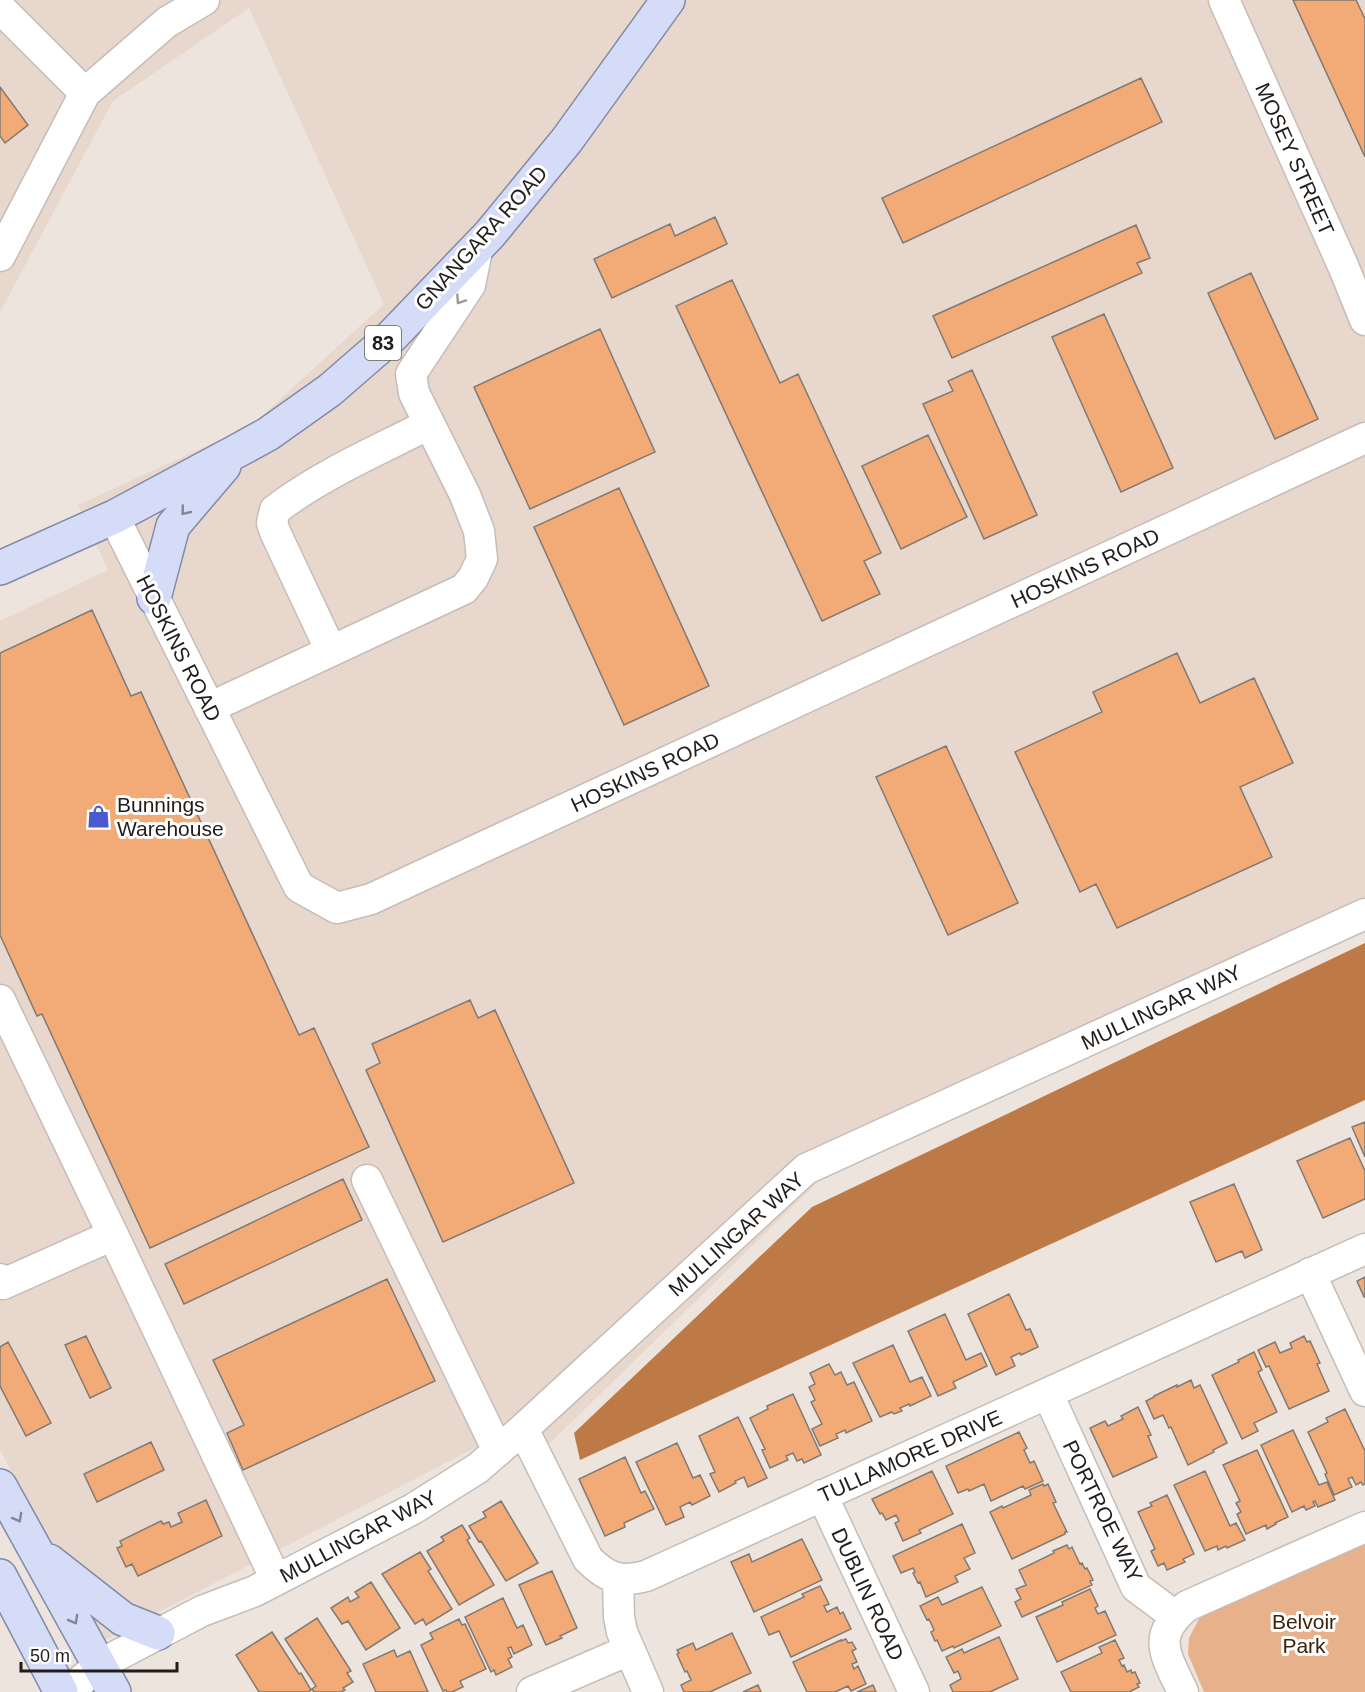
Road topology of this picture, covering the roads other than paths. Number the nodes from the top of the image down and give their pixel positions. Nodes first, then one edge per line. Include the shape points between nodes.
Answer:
1 (204, 0) edge
2 (668, 0) edge
3 (1224, 0) edge
4 (0, 8) edge
5 (85, 93) junction
6 (478, 246) junction
7 (0, 256) edge
8 (1354, 263) edge
9 (1365, 320) edge
10 (429, 424) junction
11 (1365, 438) edge
12 (237, 451) junction
13 (114, 517) junction
14 (0, 568) edge
15 (154, 598) junction
16 (331, 651) junction
17 (209, 708) junction
18 (1365, 914) edge
19 (0, 999) edge
20 (367, 1180) dead end
21 (113, 1235) junction
22 (1365, 1249) edge
23 (1310, 1273) junction
24 (0, 1279) edge
25 (1365, 1391) edge
26 (1048, 1394) junction
27 (523, 1429) junction
28 (498, 1451) junction
29 (0, 1486) edge
30 (822, 1495) junction
31 (1365, 1527) edge
32 (36, 1551) junction
33 (0, 1575) edge
34 (618, 1578) junction
35 (266, 1586) junction
36 (1175, 1616) junction
37 (158, 1634) junction
38 (628, 1650) junction
39 (107, 1679) edge
40 (62, 1692) edge
41 (68, 1692) edge
42 (76, 1692) edge
43 (532, 1692) edge
44 (648, 1692) edge
45 (914, 1692) edge
46 (1184, 1692) edge

1 - 5 street via 167,22
2 - 6 main road, GNANGARA ROAD / 83 via 567,140
3 - 8 street, MOSEY STREET
4 - 5 street
5 - 7 street
6 -> 10 street via 470,285 411,374 414,393
6 - 12 main road, GNANGARA ROAD / 83 via 391,336 330,390
8 - 9 street, MOSEY STREET
10 - 16 street via 465,495 478,531 482,559 464,589
10 - 16 street via 319,480 274,510 275,532
11 - 17 street, HOSKINS ROAD via 370,899 337,908 299,887
12 - 13 main road, GNANGARA ROAD / 83
12 -> 15 main road via 173,526
13 - 14 main road, GNANGARA ROAD / 83
13 - 15 street, HOSKINS ROAD
15 - 17 street, HOSKINS ROAD
16 - 17 street
18 - 27 street, MULLINGAR WAY via 807,1169
19 - 21 street
20 - 28 street
21 - 24 street via 3,1284
21 - 35 street
22 - 23 street, TULLAMORE DRIVE
23 - 25 street
23 - 26 street, TULLAMORE DRIVE
26 - 30 street, TULLAMORE DRIVE
26 - 36 street, PORTROE WAY via 1136,1587
27 - 28 street, MULLINGAR WAY
27 - 34 street via 588,1559 602,1573
28 - 35 street, MULLINGAR WAY via 413,1509
29 -> 32 main road
30 - 34 street, TULLAMORE DRIVE via 646,1576 633,1580
30 - 45 street, DUBLIN ROAD
31 - 36 street via 1187,1606
32 - 37 main road via 123,1619
32 -> 39 main road
33 - 40 main road
34 - 38 street via 620,1624
35 - 37 street, MULLINGAR WAY via 202,1611
35 - 39 street, MULLINGAR WAY via 211,1628
36 - 46 street via 1163,1644
37 - 39 street, MULLINGAR WAY
38 - 43 street
38 - 44 street
39 - 41 street, MULLINGAR WAY
39 - 42 street, MULLINGAR WAY

